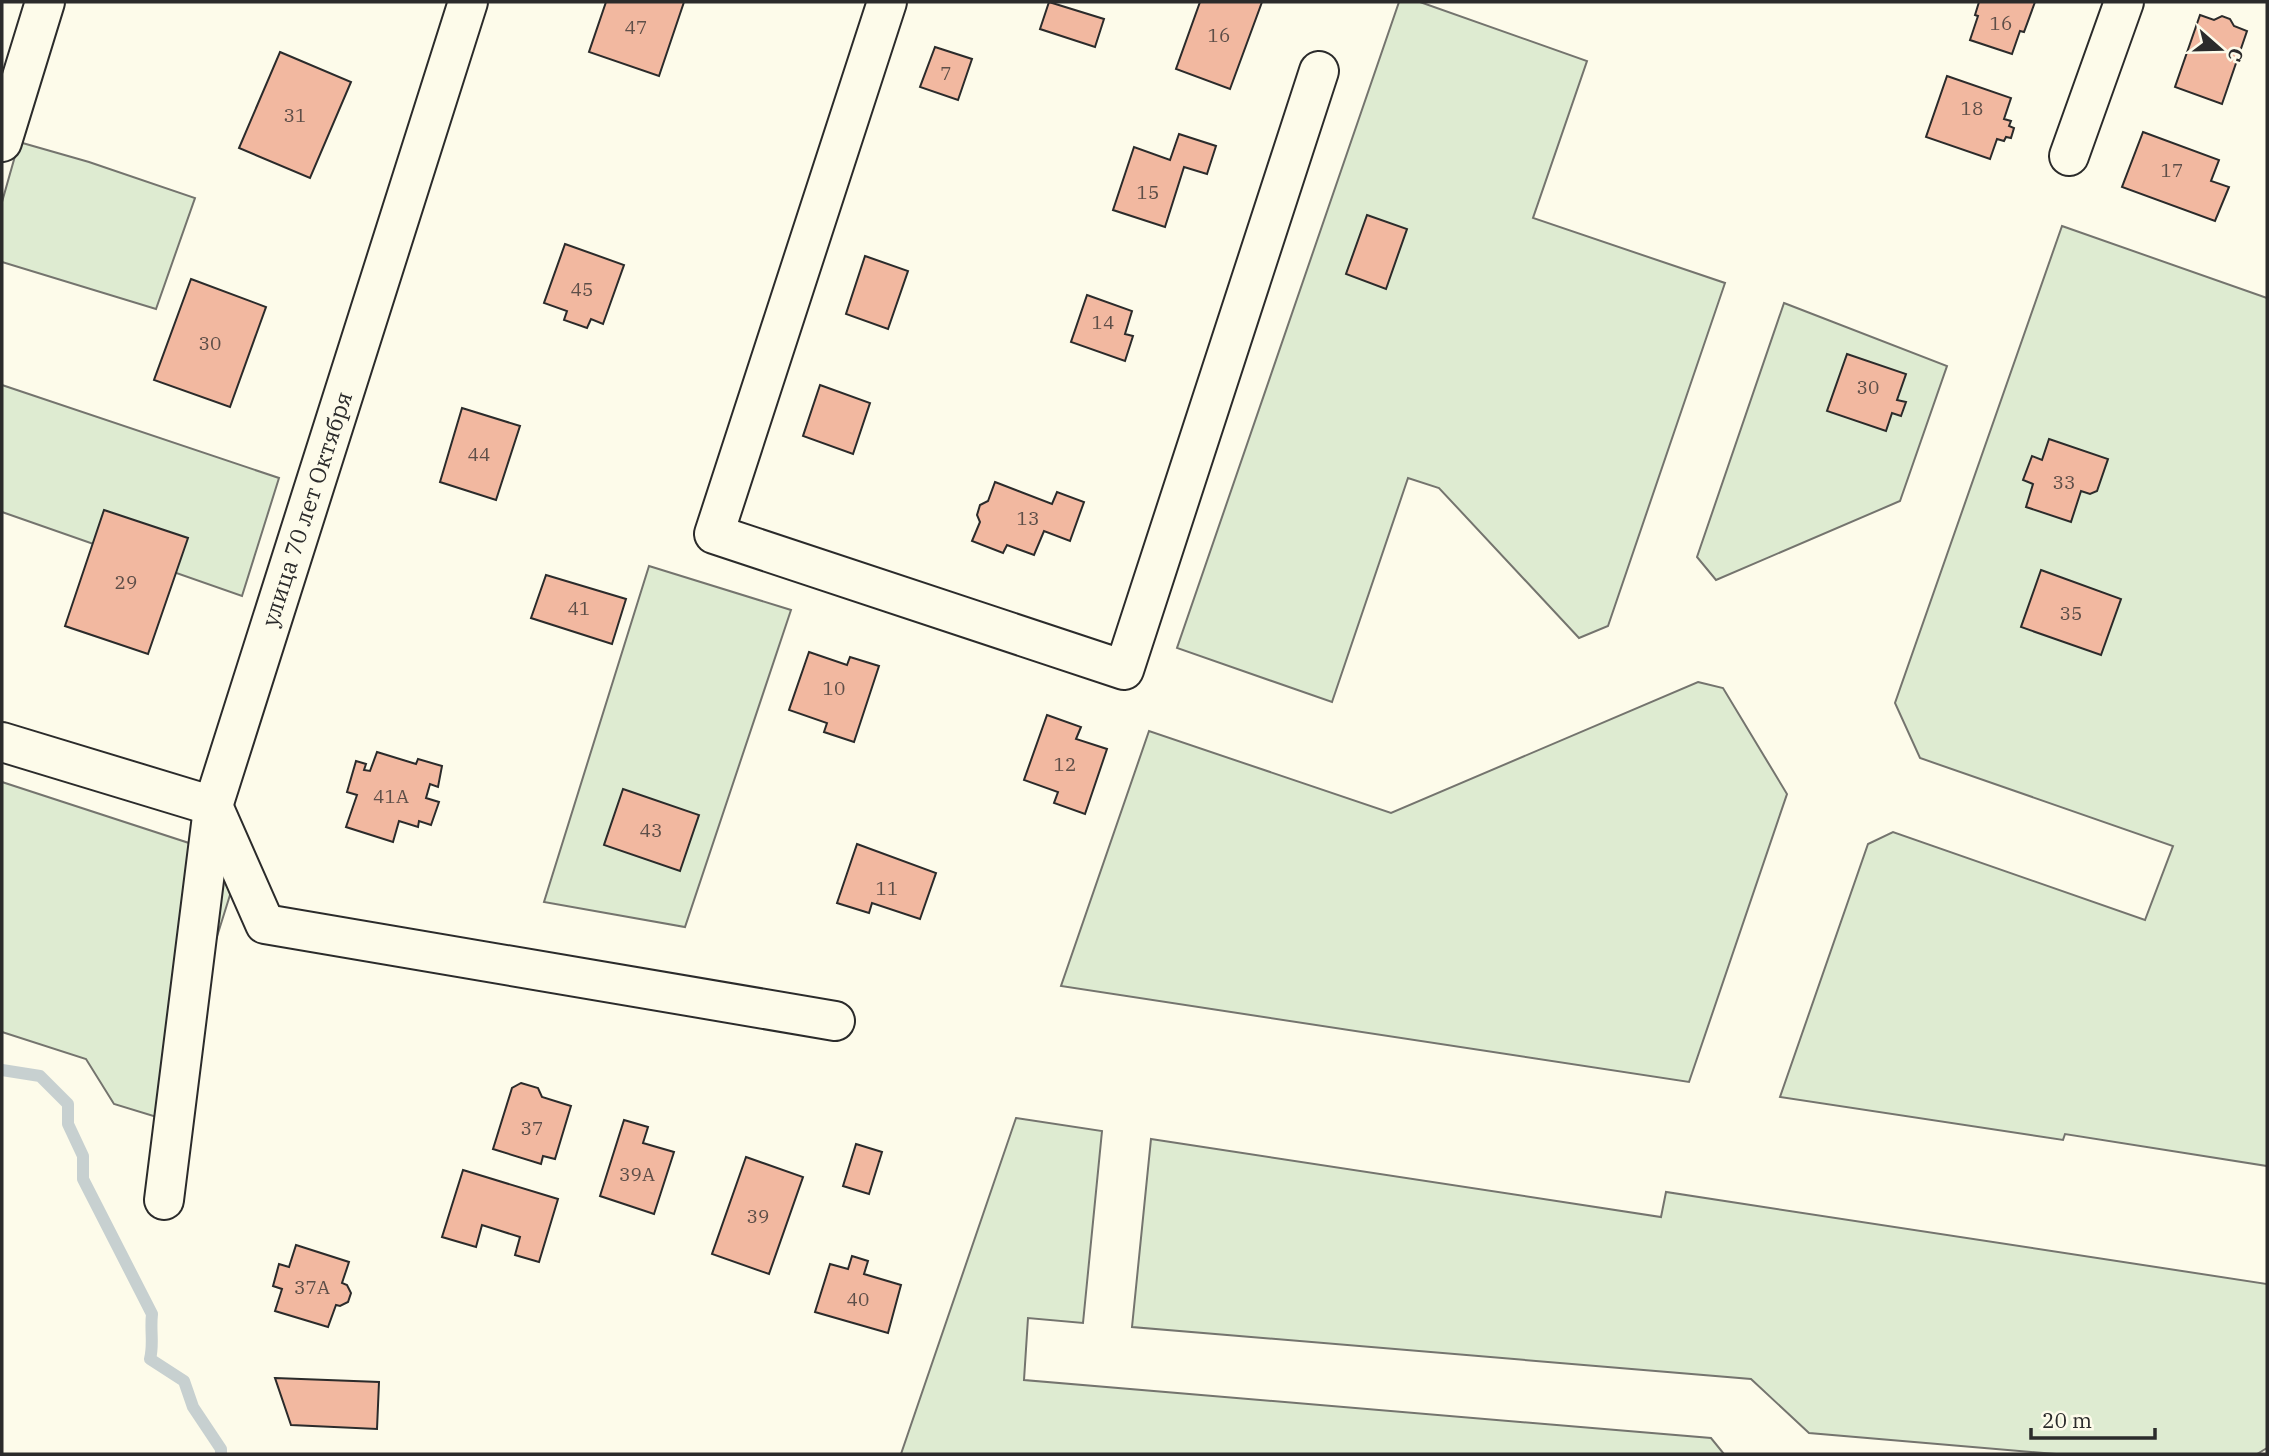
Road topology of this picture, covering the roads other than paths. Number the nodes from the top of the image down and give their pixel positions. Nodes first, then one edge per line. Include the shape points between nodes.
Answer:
1 (45, 2) edge
2 (468, 2) edge
3 (887, 2) edge
4 (2124, 2) edge
5 (1319, 71) dead end
6 (2, 142) edge
7 (2069, 156) dead end
8 (2, 742) edge
9 (213, 806) junction
10 (835, 1021) dead end
11 (164, 1200) dead end

1 - 6 street
2 - 9 street, улица 70 лет Октября
3 - 5 street via 714,534 1124,670
4 - 7 street
8 - 9 street
9 - 10 street via 265,923
9 - 11 street, улица 70 лет Октября

